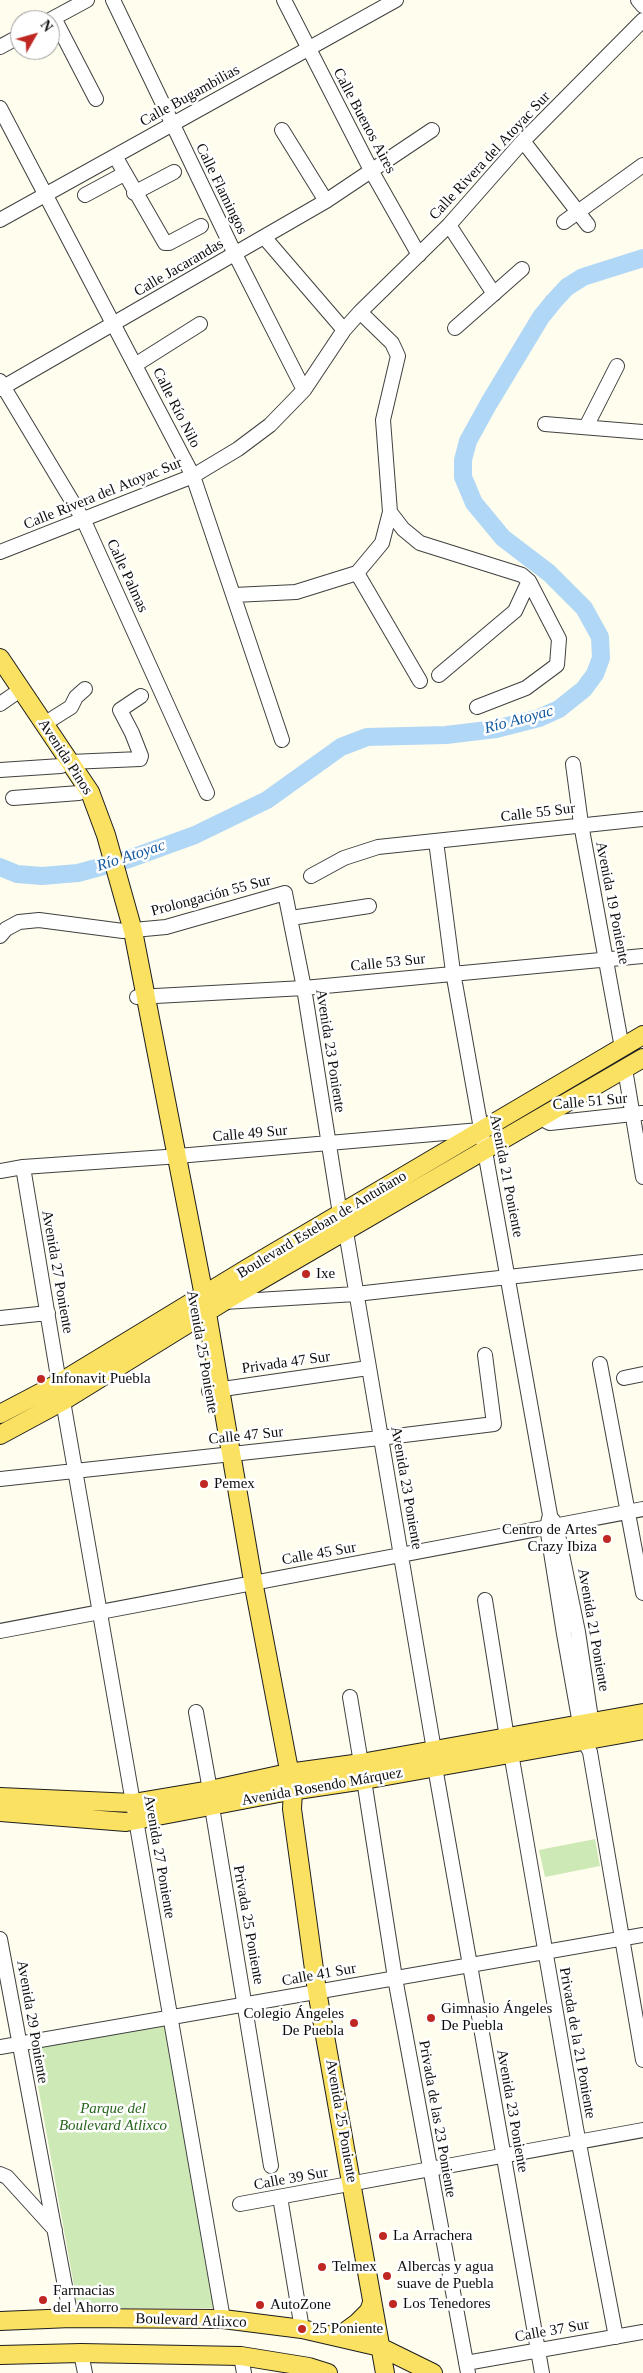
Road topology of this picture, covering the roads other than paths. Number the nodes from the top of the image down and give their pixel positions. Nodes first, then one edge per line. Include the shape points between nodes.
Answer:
1 (87, 0) edge
2 (113, 0) edge
3 (284, 0) edge
4 (396, 0) edge
5 (638, 0) edge
6 (643, 6) edge
7 (60, 15) edge
8 (643, 20) edge
9 (60, 34) edge
10 (309, 50) junction
11 (96, 99) dead end
12 (0, 108) edge
13 (172, 124) junction
14 (282, 130) dead end
15 (432, 130) dead end
16 (523, 141) junction
17 (115, 156) junction
18 (643, 165) edge
19 (174, 172) dead end
20 (372, 172) junction
21 (124, 174) junction
22 (134, 193) junction
23 (45, 195) junction
24 (84, 195) dead end
25 (326, 201) junction
26 (577, 212) junction
27 (0, 220) edge
28 (564, 222) dead end
29 (588, 225) dead end
30 (202, 226) dead end
31 (449, 226) junction
32 (264, 237) junction
33 (235, 254) junction
34 (419, 255) junction
35 (522, 269) dead end
36 (494, 294) junction
37 (360, 312) junction
38 (200, 324) dead end
39 (113, 325) junction
40 (455, 328) dead end
41 (344, 330) junction
42 (135, 365) junction
43 (617, 366) dead end
44 (1, 386) edge
45 (304, 390) junction
46 (545, 424) dead end
47 (586, 426) junction
48 (643, 432) edge
49 (193, 476) junction
50 (390, 512) junction
51 (84, 521) junction
52 (0, 552) edge
53 (357, 573) junction
54 (529, 581) junction
55 (234, 595) junction
56 (0, 658) edge
57 (439, 675) dead end
58 (0, 676) edge
59 (420, 681) dead end
60 (85, 689) dead end
61 (141, 696) dead end
62 (6, 700) edge
63 (477, 707) dead end
64 (44, 724) junction
65 (282, 740) dead end
66 (65, 764) junction
67 (573, 764) dead end
68 (0, 770) edge
69 (79, 793) junction
70 (207, 794) dead end
71 (13, 798) dead end
72 (643, 819) edge
73 (581, 824) junction
74 (102, 837) junction
75 (436, 842) junction
76 (311, 876) dead end
77 (285, 893) joint
78 (118, 895) joint
79 (369, 906) dead end
80 (291, 918) junction
81 (128, 931) junction
82 (0, 936) edge
83 (643, 956) edge
84 (606, 959) junction
85 (454, 972) junction
86 (304, 988) junction
87 (142, 998) junction
88 (643, 1035) edge
89 (622, 1048) junction
90 (643, 1058) edge
91 (625, 1069) junction
92 (638, 1114) edge
93 (540, 1118) junction
94 (480, 1130) junction
95 (328, 1144) junction
96 (484, 1151) junction
97 (172, 1157) junction
98 (23, 1167) junction
99 (0, 1171) edge
100 (643, 1177) edge
101 (340, 1214) junction
102 (346, 1232) junction
103 (643, 1262) edge
104 (509, 1279) junction
105 (356, 1294) junction
106 (223, 1302) junction
107 (200, 1307) junction
108 (48, 1313) junction
109 (0, 1318) edge
110 (485, 1355) dead end
111 (600, 1364) dead end
112 (368, 1368) junction
113 (643, 1374) edge
114 (624, 1378) dead end
115 (60, 1383) junction
116 (214, 1390) junction
117 (63, 1401) junction
118 (0, 1414) edge
119 (0, 1435) edge
120 (380, 1438) junction
121 (225, 1455) junction
122 (77, 1470) junction
123 (0, 1479) edge
124 (643, 1509) edge
125 (628, 1511) junction
126 (551, 1523) junction
127 (402, 1556) junction
128 (247, 1583) junction
129 (643, 1592) edge
130 (485, 1600) dead end
131 (100, 1611) junction
132 (0, 1631) edge
133 (350, 1696) dead end
134 (196, 1712) dead end
135 (643, 1713) edge
136 (643, 1730) edge
137 (588, 1736) junction
138 (509, 1745) junction
139 (434, 1758) junction
140 (362, 1772) junction
141 (284, 1774) junction
142 (210, 1790) junction
143 (288, 1791) junction
144 (0, 1797) edge
145 (133, 1803) junction
146 (212, 1807) junction
147 (0, 1812) edge
148 (136, 1821) junction
149 (643, 1935) edge
150 (0, 1939) edge
151 (622, 1939) junction
152 (545, 1951) junction
153 (470, 1965) junction
154 (395, 1978) junction
155 (317, 1991) junction
156 (245, 2004) junction
157 (170, 2017) junction
158 (18, 2043) junction
159 (0, 2047) edge
160 (643, 2060) edge
161 (643, 2130) edge
162 (578, 2142) junction
163 (504, 2155) junction
164 (271, 2166) dead end
165 (429, 2170) junction
166 (0, 2174) edge
167 (353, 2184) junction
168 (280, 2197) junction
169 (240, 2204) dead end
170 (56, 2231) junction
171 (372, 2303) junction
172 (71, 2318) junction
173 (223, 2319) junction
174 (0, 2321) edge
175 (302, 2329) junction
176 (643, 2332) edge
177 (338, 2337) junction
178 (616, 2337) junction
179 (380, 2347) junction
180 (538, 2350) junction
181 (81, 2353) junction
182 (0, 2356) edge
183 (242, 2364) edge
184 (466, 2368) edge
185 (85, 2373) edge
186 (328, 2373) edge
187 (385, 2373) edge
188 (433, 2373) edge
189 (542, 2373) edge

1 - 7 street
2 - 13 street, Calle Flamingos
3 - 10 street, Calle Buenos Aires
4 - 10 street, Calle Bugambilias
5 - 6 street
8 - 16 street, Calle Rivera del Atoyac Sur
9 - 11 street
10 - 13 street, Calle Bugambilias
10 - 20 street, Calle Buenos Aires
12 - 23 street, Calle Río Nilo
13 - 17 street, Calle Bugambilias
13 - 33 street, Calle Flamingos
14 - 25 street
15 - 20 street, Calle Jacarandas
16 - 26 street
16 - 31 street, Calle Rivera del Atoyac Sur
17 - 21 street
17 - 23 street, Calle Bugambilias
18 - 26 street
19 - 22 street
20 - 25 street, Calle Jacarandas
20 - 34 street, Calle Buenos Aires
21 - 22 street
21 - 24 street
22 - 30 street via 165,243 169,244
23 - 27 street, Calle Bugambilias
23 - 39 street, Calle Río Nilo
25 - 32 street, Calle Jacarandas
26 - 28 street
26 - 29 street
31 - 34 street, Calle Rivera del Atoyac Sur
31 - 36 street
32 - 33 street, Calle Jacarandas
32 - 41 street
33 - 39 street, Calle Jacarandas
33 - 45 street, Calle Flamingos
34 - 37 street, Calle Rivera del Atoyac Sur
35 - 36 street
36 - 40 street
37 - 41 street, Calle Rivera del Atoyac Sur
37 - 50 street via 392,343 398,356 383,420
38 - 42 street
39 - 42 street, Calle Río Nilo
39 - 44 street, Calle Jacarandas
41 - 45 street, Calle Rivera del Atoyac Sur
42 - 49 street, Calle Río Nilo
43 - 47 street
44 - 51 street, Calle Palmas
45 - 49 street, Calle Rivera del Atoyac Sur via 270,425 238,450
46 - 47 street
47 - 48 street
49 - 51 street, Calle Rivera del Atoyac Sur
49 - 55 street, Calle Río Nilo
50 - 53 street via 382,543
50 - 54 street via 420,543 522,575
51 - 52 street, Calle Rivera del Atoyac Sur
51 - 70 street, Calle Palmas
53 - 55 street via 296,592
53 - 59 street
54 - 57 street via 514,612
54 - 63 street via 559,639 557,665 526,688
55 - 65 street, Calle Río Nilo
56 - 64 main road, Avenida Pinos
58 - 62 main road, Avenida Pinos
60 - 64 street via 71,707
61 - 66 street via 120,710 142,756 140,759
62 - 66 main road, Avenida Pinos
64 - 66 main road, Avenida Pinos
66 - 68 street
66 - 69 main road, Avenida Pinos
66 - 74 main road, Avenida Pinos via 90,792
67 - 73 street, Avenida 19 Poniente
69 - 71 street
69 - 74 main road, Avenida Pinos
72 - 73 street, Calle 55 Sur
73 - 75 street, Calle 55 Sur
73 - 84 street, Avenida 19 Poniente
74 - 78 main road, Avenida Pinos
75 - 76 street via 378,847 344,858
75 - 85 street, Avenida 21 Poniente
77 - 80 street, Avenida 23 Poniente
77 - 81 street, Prolongación 55 Sur via 166,927
78 - 81 main road, Avenida 25 Poniente
79 - 80 street
80 - 86 street, Avenida 23 Poniente
81 - 82 street, Prolongación 55 Sur via 38,920 19,922
81 - 87 main road, Avenida 25 Poniente
83 - 84 street, Calle 53 Sur
84 - 85 street, Calle 53 Sur
84 - 89 street, Avenida 19 Poniente
85 - 86 street, Calle 53 Sur
85 - 94 street, Avenida 21 Poniente
86 - 87 street, Calle 53 Sur
86 - 95 street, Avenida 23 Poniente
87 - 97 main road, Avenida 25 Poniente
88 - 89 main road, Boulevard Esteban de Antuñano
89 - 94 main road, Boulevard Esteban de Antuñano
90 - 91 main road, Boulevard Esteban de Antuñano
91 - 92 street
91 - 93 main road, Boulevard Esteban de Antuñano
92 - 93 street, Calle 51 Sur via 550,1123
92 - 100 street
93 - 96 main road, Boulevard Esteban de Antuñano
94 - 95 street, Calle 49 Sur
94 - 96 street, Avenida 21 Poniente
94 - 101 main road, Boulevard Esteban de Antuñano
95 - 97 street, Calle 49 Sur
95 - 101 street, Avenida 23 Poniente
96 - 102 main road, Boulevard Esteban de Antuñano
96 - 104 street, Avenida 21 Poniente
97 - 98 street, Calle 49 Sur
97 - 107 main road, Avenida 25 Poniente
98 - 99 street
98 - 108 street, Avenida 27 Poniente
101 - 107 main road, Boulevard Esteban de Antuñano
102 - 105 street, Avenida 23 Poniente
102 - 106 main road, Boulevard Esteban de Antuñano
103 - 104 street
104 - 105 street
104 - 126 street, Avenida 21 Poniente
105 - 106 street
105 - 112 street, Avenida 23 Poniente
106 - 107 main road, Boulevard Esteban de Antuñano
107 - 115 main road, Boulevard Esteban de Antuñano
107 - 116 main road, Avenida 25 Poniente
107 - 117 main road, Boulevard Esteban de Antuñano
108 - 109 street
108 - 115 street, Avenida 27 Poniente
110 - 120 street, Calle 47 Sur via 494,1424
111 - 125 street
112 - 116 street, Privada 47 Sur
112 - 120 street, Avenida 23 Poniente
113 - 114 street
115 - 118 main road, Boulevard Esteban de Antuñano
116 - 121 main road, Avenida 25 Poniente
117 - 119 main road, Boulevard Esteban de Antuñano
117 - 122 street, Avenida 27 Poniente
120 - 121 street, Calle 47 Sur
120 - 127 street, Avenida 23 Poniente
121 - 122 street, Calle 47 Sur
121 - 128 main road, Avenida 25 Poniente
122 - 123 street, Calle 47 Sur
122 - 131 street, Avenida 27 Poniente
124 - 125 street, Calle 45 Sur
125 - 126 street, Calle 45 Sur
125 - 129 street
126 - 127 street, Calle 45 Sur
126 - 137 street, Avenida 21 Poniente via 578,1632
127 - 128 street, Calle 45 Sur
127 - 139 street, Avenida 23 Poniente
128 - 131 street, Calle 45 Sur
128 - 141 main road, Avenida 25 Poniente
130 - 138 street, Privada de la 21 Poniente
131 - 132 street, Calle 45 Sur
131 - 145 street, Avenida 27 Poniente
133 - 140 street, Privada de las 23 Poniente
134 - 142 street
135 - 137 main road, Avenida Rosendo Márquez
136 - 137 main road, Avenida Rosendo Márquez
137 - 138 main road, Avenida Rosendo Márquez
137 - 151 street, Avenida 21 Poniente
138 - 139 main road, Avenida Rosendo Márquez
138 - 152 street, Privada de la 21 Poniente
139 - 140 main road, Avenida Rosendo Márquez
139 - 153 street, Avenida 23 Poniente
140 - 141 main road, Avenida Rosendo Márquez
140 - 143 main road, Avenida Rosendo Márquez
140 - 154 street, Privada de las 23 Poniente
141 - 142 main road, Avenida Rosendo Márquez
141 - 143 main road, Avenida 25 Poniente
142 - 145 main road, Avenida Rosendo Márquez
143 - 146 main road, Avenida Rosendo Márquez
143 - 155 main road, Avenida 25 Poniente
144 - 145 main road, Avenida Rosendo Márquez
145 - 148 street, Avenida 27 Poniente
146 - 148 main road, Avenida Rosendo Márquez
146 - 156 street, Privada 25 Poniente
147 - 148 main road, Avenida Rosendo Márquez
148 - 157 street, Avenida 27 Poniente
149 - 151 street, Calle 41 Sur
150 - 158 street, Avenida 29 Poniente
151 - 152 street, Calle 41 Sur
151 - 160 street, Avenida 21 Poniente
152 - 153 street, Calle 41 Sur
152 - 162 street, Privada de la 21 Poniente
153 - 154 street, Calle 41 Sur
153 - 163 street, Avenida 23 Poniente
154 - 155 street, Calle 41 Sur
154 - 165 street, Privada de las 23 Poniente
155 - 156 street, Calle 41 Sur
155 - 167 main road, Avenida 25 Poniente
156 - 157 street, Calle 41 Sur
156 - 164 street, Privada 25 Poniente
157 - 158 street, Calle 41 Sur
157 - 173 street, Avenida 27 Poniente
158 - 159 street, Calle 41 Sur
158 - 170 street, Avenida 29 Poniente
161 - 162 street, Calle 39 Sur
162 - 163 street, Calle 39 Sur
162 - 178 street, Privada de la 21 Poniente
163 - 165 street, Calle 39 Sur
163 - 180 street, Avenida 23 Poniente
165 - 167 street, Calle 39 Sur
165 - 184 street, Privada de las 23 Poniente
166 - 170 street via 7,2177
167 - 168 street, Calle 39 Sur
167 - 171 main road, Avenida 25 Poniente
168 - 169 street, Calle 39 Sur
168 - 175 street
170 - 172 street, Avenida 29 Poniente
171 - 177 main road via 357,2323
171 - 179 main road, Avenida 25 Poniente
172 - 173 main road, Boulevard Atlixco
172 - 174 main road, Boulevard Atlixco
173 - 175 main road, Boulevard Atlixco
175 - 177 main road, Boulevard Atlixco
176 - 178 street, Calle 37 Sur
177 - 179 main road, Boulevard Atlixco
178 - 180 street, Calle 37 Sur
179 - 187 main road, Avenida 25 Poniente
179 - 188 main road, Boulevard Atlixco
180 - 184 street, Calle 37 Sur
180 - 189 street, Avenida 23 Poniente
181 - 182 main road
181 - 183 main road
181 - 185 street
183 - 186 main road via 309,2367

